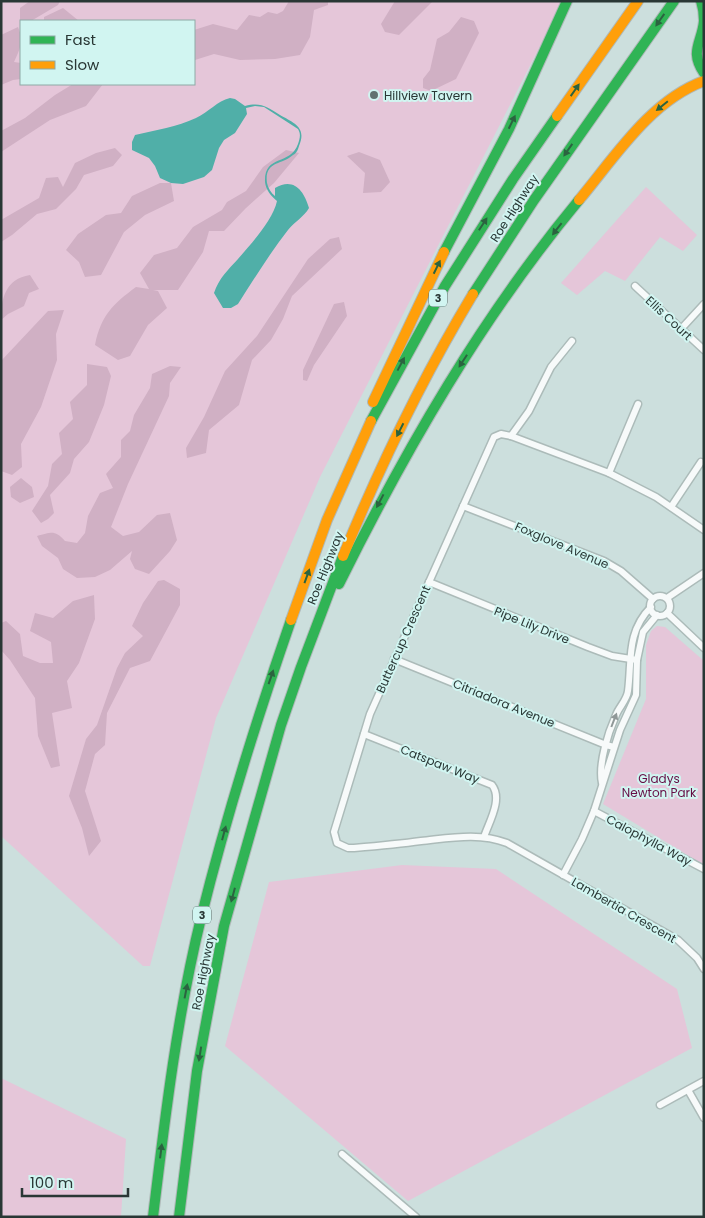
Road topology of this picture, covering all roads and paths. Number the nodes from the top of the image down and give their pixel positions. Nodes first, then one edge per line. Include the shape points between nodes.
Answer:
1 (567, 1) edge
2 (638, 1) edge
3 (674, 1) edge
4 (701, 1) edge
5 (704, 73) edge
6 (704, 81) edge
7 (635, 286) dead end
8 (704, 304) edge
9 (681, 329) junction
10 (572, 341) dead end
11 (704, 350) edge
12 (638, 404) dead end
13 (511, 436) junction
14 (701, 462) dead end
15 (609, 473) junction
16 (463, 506) junction
17 (671, 507) junction
18 (327, 520) junction
19 (704, 530) edge
20 (704, 573) edge
21 (429, 582) junction
22 (654, 598) junction
23 (667, 598) junction
24 (651, 607) junction
25 (667, 613) junction
26 (656, 614) junction
27 (704, 648) edge
28 (394, 659) junction
29 (629, 660) junction
30 (638, 660) junction
31 (364, 734) junction
32 (606, 745) junction
33 (614, 747) junction
34 (602, 785) junction
35 (594, 811) junction
36 (255, 813) junction
37 (484, 837) junction
38 (704, 869) edge
39 (563, 875) junction
40 (704, 969) edge
41 (704, 1081) edge
42 (688, 1090) junction
43 (660, 1105) dead end
44 (704, 1118) edge
45 (342, 1154) dead end
46 (153, 1217) edge
47 (180, 1217) edge
48 (416, 1217) edge

18 -> 1 main road via 369,412 413,316 509,129
18 -> 2 main road, Roe Highway / 3 via 366,431 445,286 512,178
3 -> 36 main road, Roe Highway / 3 via 543,187 477,289 400,430 357,522 307,648
4 - 5 main road via 704,24 695,50
6 -> 36 main road via 687,88 655,111 587,189 491,317 436,403 395,474 338,587 302,677
7 - 9 street, Ellis Court
8 - 9 street
9 - 11 street, Ellis Court
10 - 13 street via 551,367 529,412
12 - 15 street
13 - 15 street
13 - 16 street, Buttercup Crescent via 501,434 494,438
14 - 17 street
15 - 17 street
16 - 21 street, Buttercup Crescent
16 - 22 street, Foxglove Avenue via 604,561
17 - 19 street
46 -> 18 main road, Roe Highway / 3 via 180,1022 201,919 260,708
20 - 23 street
21 - 28 street, Buttercup Crescent
21 - 29 street, Pipe Lily Drive via 588,647
22 - 23 street
22 - 24 street
23 - 25 street via 670,606
24 - 26 street
24 - 29 street via 640,619
25 - 26 street
25 - 27 street
26 - 30 street via 643,632
28 - 31 street, Buttercup Crescent
28 - 32 street, Citriadora Avenue
29 - 30 street, Pipe Lily Drive
32 -> 29 street via 616,714 628,692
30 - 33 street via 636,695
31 - 37 street, Catspaw Way via 492,784 497,799
31 - 37 street, Buttercup Crescent via 334,832 337,843 354,848
32 - 33 street, Citriadora Avenue
32 - 34 street via 600,777
33 - 34 street
34 - 35 street
35 - 38 street, Calophylla Way
35 - 39 street
36 -> 47 main road, Roe Highway / 3 via 224,926 204,1032 188,1133
37 - 39 street, Buttercup Crescent via 507,843
39 - 40 street, Lambertia Crescent via 678,940
41 - 42 street
42 - 43 street
42 - 44 street
45 - 48 street

